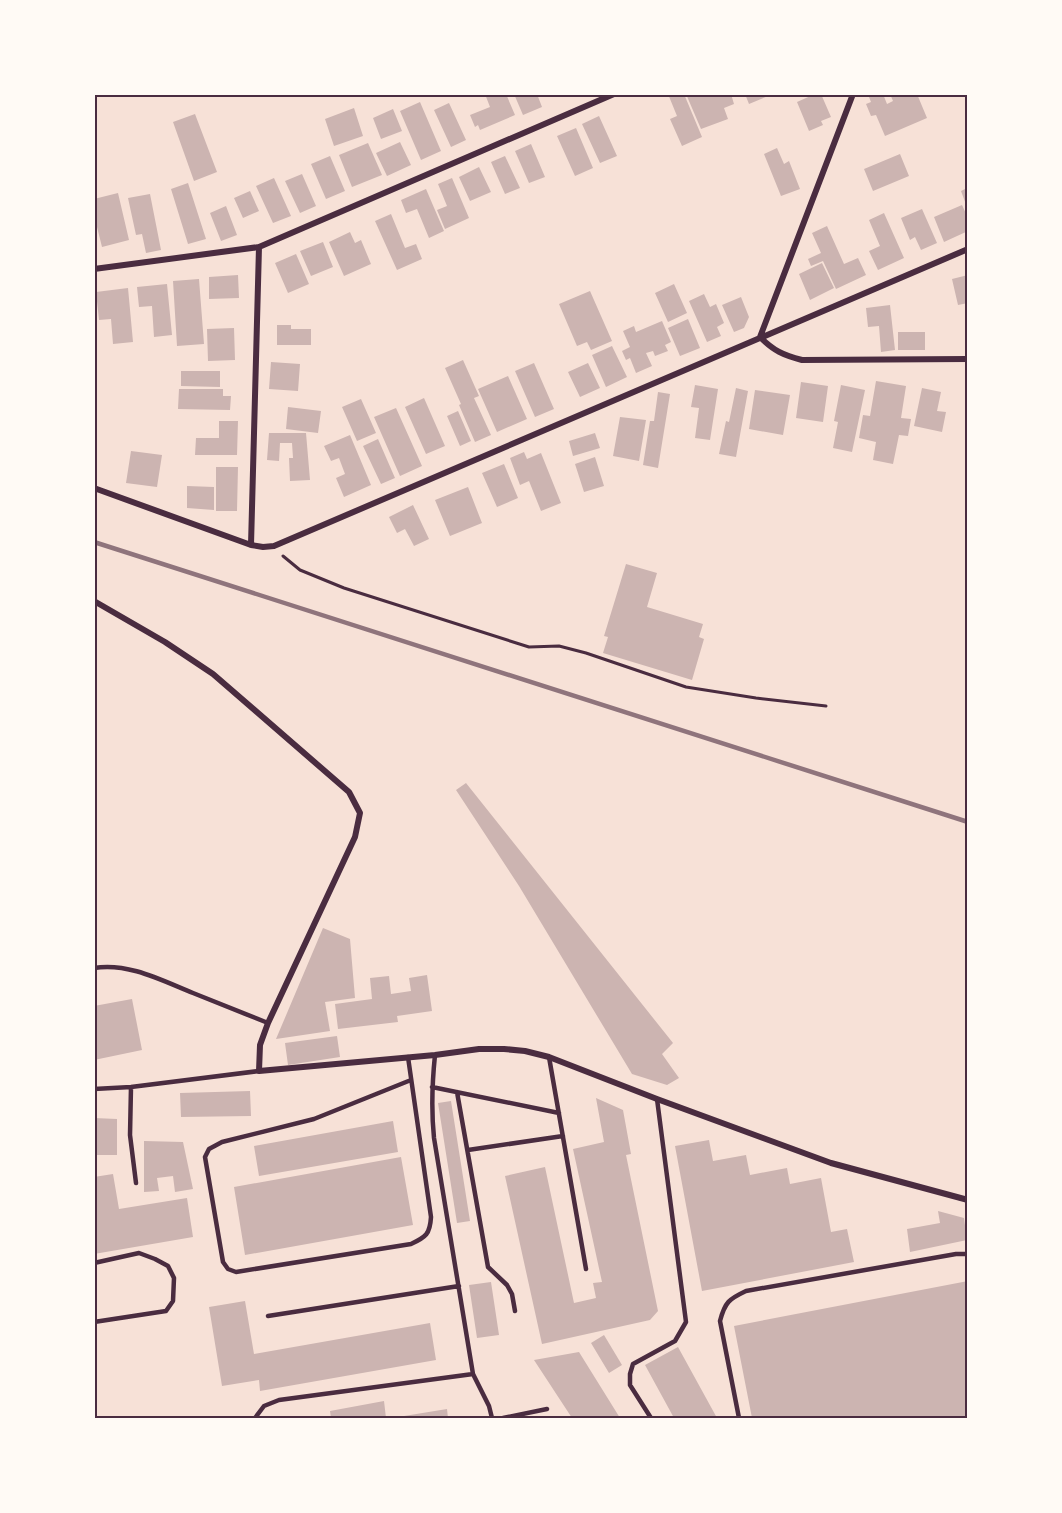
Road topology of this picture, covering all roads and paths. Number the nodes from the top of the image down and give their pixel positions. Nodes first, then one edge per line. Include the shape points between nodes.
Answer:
1 (614, 94) edge
2 (853, 94) edge
3 (259, 247) junction
4 (968, 249) edge
5 (94, 269) edge
6 (760, 338) junction
7 (968, 359) edge
8 (94, 488) edge
9 (251, 545) junction
10 (274, 546) junction
11 (94, 601) edge
12 (826, 706) dead end
13 (94, 968) edge
14 (268, 1023) junction
15 (435, 1055) junction
16 (549, 1057) junction
17 (408, 1058) junction
18 (259, 1071) junction
19 (411, 1080) junction
20 (131, 1087) junction
21 (432, 1087) junction
22 (94, 1089) edge
23 (457, 1092) junction
24 (657, 1099) junction
25 (559, 1113) junction
26 (563, 1136) junction
27 (468, 1150) junction
28 (136, 1183) dead end
29 (968, 1200) edge
30 (968, 1254) edge
31 (94, 1263) edge
32 (586, 1269) dead end
33 (459, 1286) junction
34 (515, 1311) dead end
35 (268, 1316) dead end
36 (94, 1322) edge
37 (473, 1374) junction
38 (547, 1409) dead end
39 (255, 1419) edge
40 (492, 1419) edge
41 (503, 1419) edge
42 (651, 1419) edge
43 (739, 1419) edge

1 - 3 street
2 - 6 street
3 - 5 street
3 - 9 street
4 - 6 street
6 - 7 street via 773,350 802,360
6 - 10 street
8 - 9 street
9 - 10 street
10 - 12 path via 300,570 344,588 529,647 559,646 586,652 686,687
11 - 14 street via 213,674 349,792 360,813 355,837
13 - 14 lane via 104,966 149,975
14 - 18 street via 260,1045
15 - 16 street via 504,1049
15 - 17 street
15 - 21 lane
16 - 24 street
16 - 25 lane
17 - 18 street
17 - 19 lane
18 - 20 lane
19 - 19 lane via 431,1217 427,1234 411,1244 236,1272 228,1269 223,1262 205,1157 209,1149 222,1142 314,1119
20 - 22 lane
20 - 28 lane via 130,1135
21 - 23 lane
21 - 33 lane via 434,1138
23 - 25 lane
23 - 27 lane
24 - 29 street via 831,1163
24 - 42 lane via 686,1322 675,1341 633,1364 630,1384
25 - 26 lane
26 - 27 lane
26 - 32 lane
27 - 34 lane via 488,1267 507,1285
30 - 43 lane via 746,1291 731,1298 720,1321
31 - 36 lane via 139,1253 168,1266 174,1278 173,1301 166,1311
33 - 35 lane
33 - 37 lane
37 - 39 lane via 279,1400 264,1406
37 - 40 lane
38 - 41 lane

